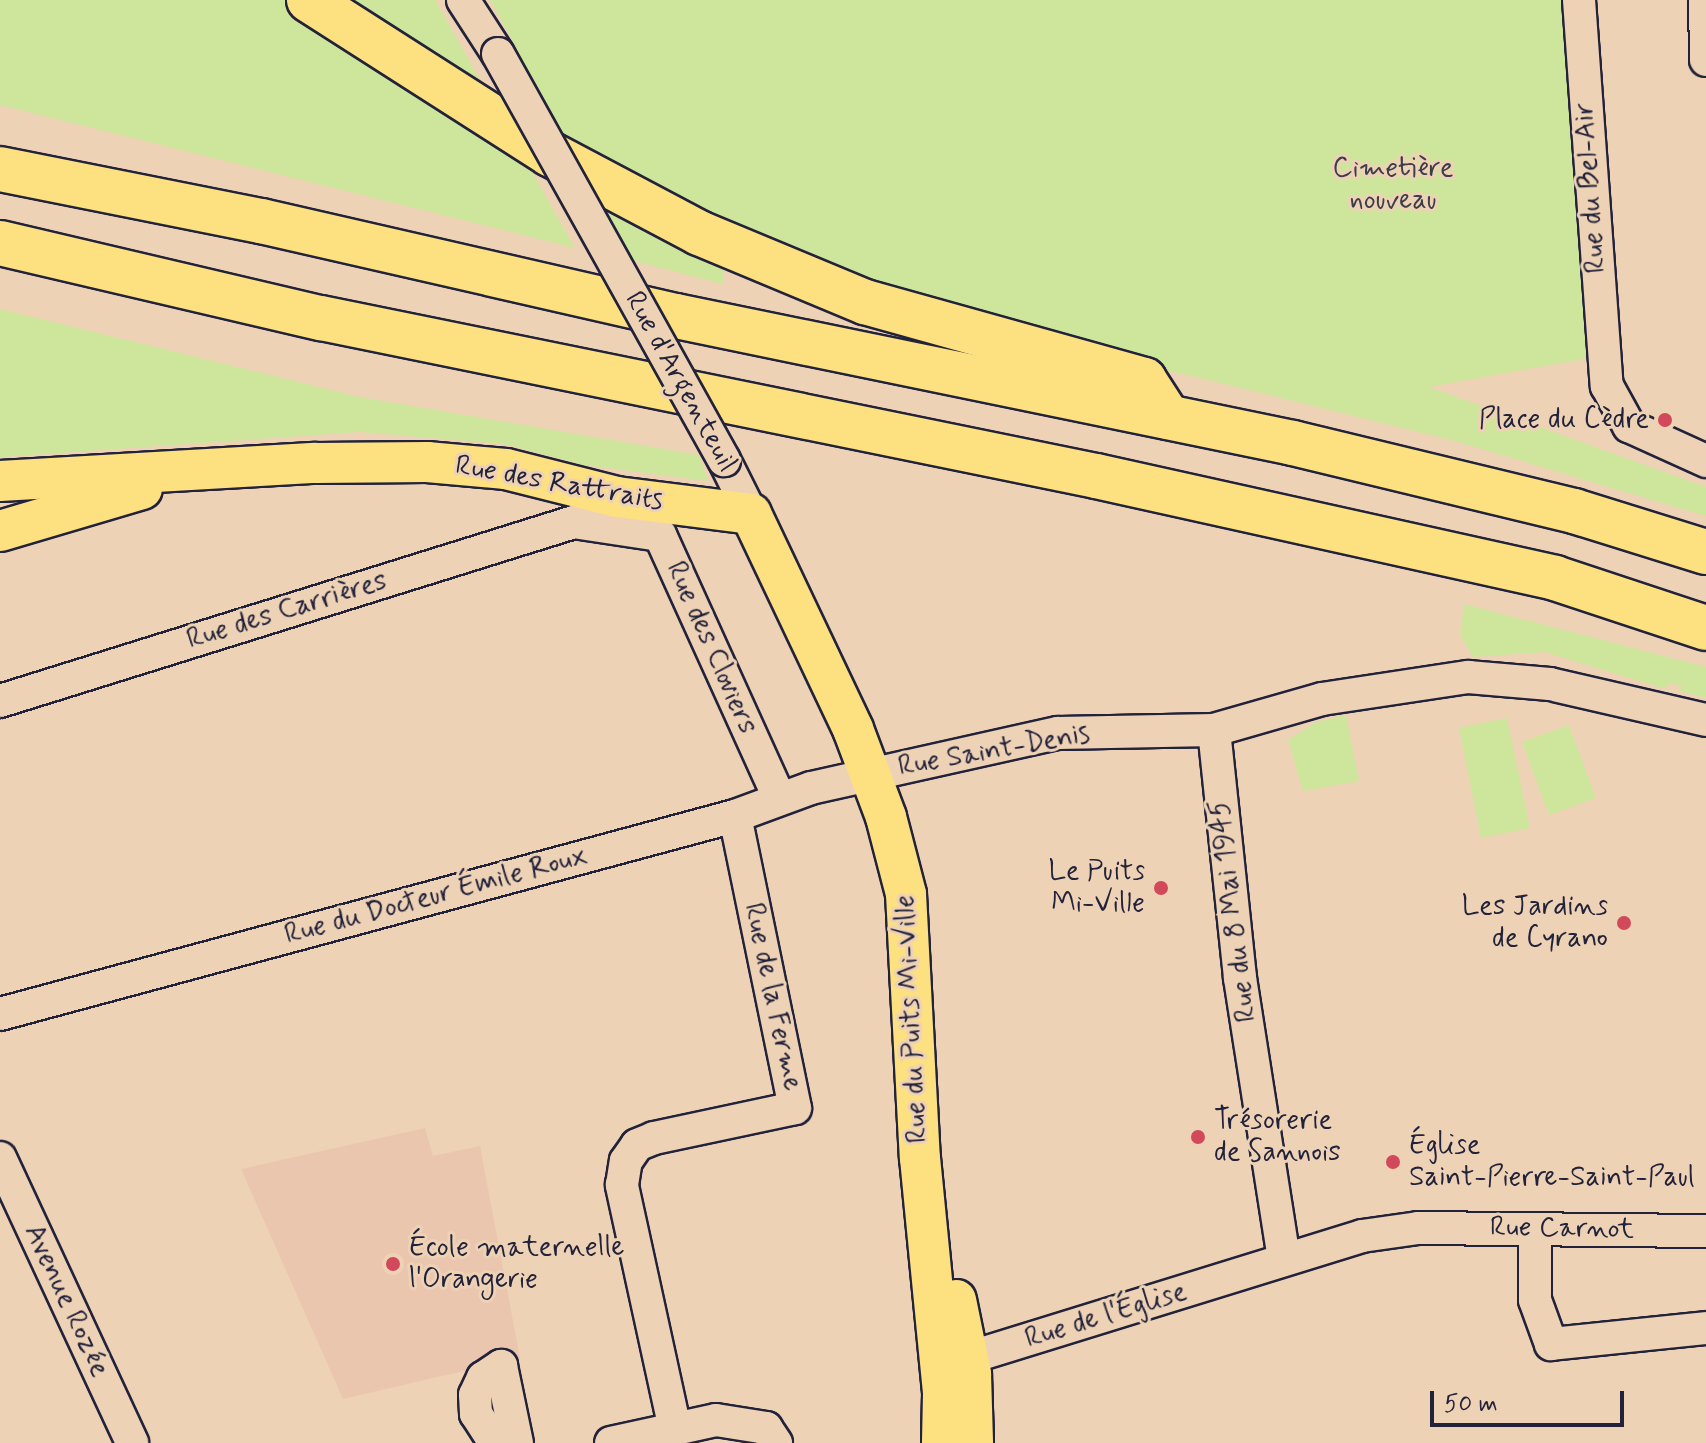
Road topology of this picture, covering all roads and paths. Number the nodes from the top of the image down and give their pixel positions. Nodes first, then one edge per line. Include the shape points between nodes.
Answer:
1 (309, 0) edge
2 (1579, 0) edge
3 (1705, 0) edge
4 (464, 1) edge
5 (1706, 60) edge
6 (0, 146) edge
7 (0, 169) edge
8 (261, 221) junction
9 (0, 243) edge
10 (0, 262) edge
11 (321, 318) junction
12 (1168, 417) junction
13 (1706, 461) edge
14 (272, 465) junction
15 (0, 481) edge
16 (751, 514) junction
17 (574, 522) joint
18 (0, 531) edge
19 (1706, 552) edge
20 (1706, 628) edge
21 (0, 701) edge
22 (1706, 720) edge
23 (1214, 730) junction
24 (871, 774) junction
25 (779, 797) junction
26 (735, 816) junction
27 (0, 1014) edge
28 (0, 1158) edge
29 (922, 1172) junction
30 (1535, 1229) junction
31 (1706, 1231) edge
32 (1284, 1258) junction
33 (1706, 1328) edge
34 (968, 1358) junction
35 (943, 1394) junction
36 (675, 1429) junction
37 (132, 1443) edge
38 (495, 1443) edge
39 (517, 1443) edge
40 (611, 1443) edge
41 (776, 1443) edge
42 (942, 1443) edge
43 (973, 1443) edge

1 - 12 highway via 550,154 699,233 865,302 1144,380
2 - 13 street, Rue du Bel-Air via 1611,401 1629,426
3 - 5 street
4 - 16 street, Rue d'Argenteuil, bridge
6 - 8 highway
7 - 8 highway
8 - 12 highway via 559,291
9 - 11 highway
10 - 11 highway
11 - 20 highway via 1080,472 1524,571
12 - 19 highway via 1422,472
14 - 15 main road, Rue des Rattraits
14 - 16 main road, Rue des Rattraits via 397,461 484,466 617,497
14 - 18 main road, Rue des Rattraits via 138,490
16 - 24 main road, Rue d'Argenteuil
17 - 21 street, Rue des Carrières
17 - 25 street, Rue des Cloviers via 660,535
22 - 23 street, Rue Saint-Denis via 1550,684 1468,677 1322,699
23 - 24 street, Rue Saint-Denis via 1058,733
23 - 32 street, Rue du 8 Mai 1945 via 1257,1091
24 - 25 street, Rue du Docteur Émile Roux
24 - 29 main road, Rue du Puits Mi-Ville via 909,908
25 - 26 street, Rue du Docteur Émile Roux
26 - 27 street, Rue du Docteur Émile Roux
26 - 36 street, Rue de la Ferme via 795,1108 654,1138 637,1145 626,1161 621,1179
28 - 37 street, Avenue Rozée
29 - 34 main road
29 - 35 main road
30 - 31 street, Rue Carnot
30 - 32 street, Rue Carnot via 1418,1228 1362,1236
30 - 33 street via 1535,1300 1551,1344
32 - 34 street, Rue de l'Église
34 - 35 street
34 - 43 main road
35 - 42 main road
36 - 40 street
36 - 41 street via 716,1420 746,1422 766,1428
38 - 39 street via 476,1414 475,1395 483,1378 501,1366

